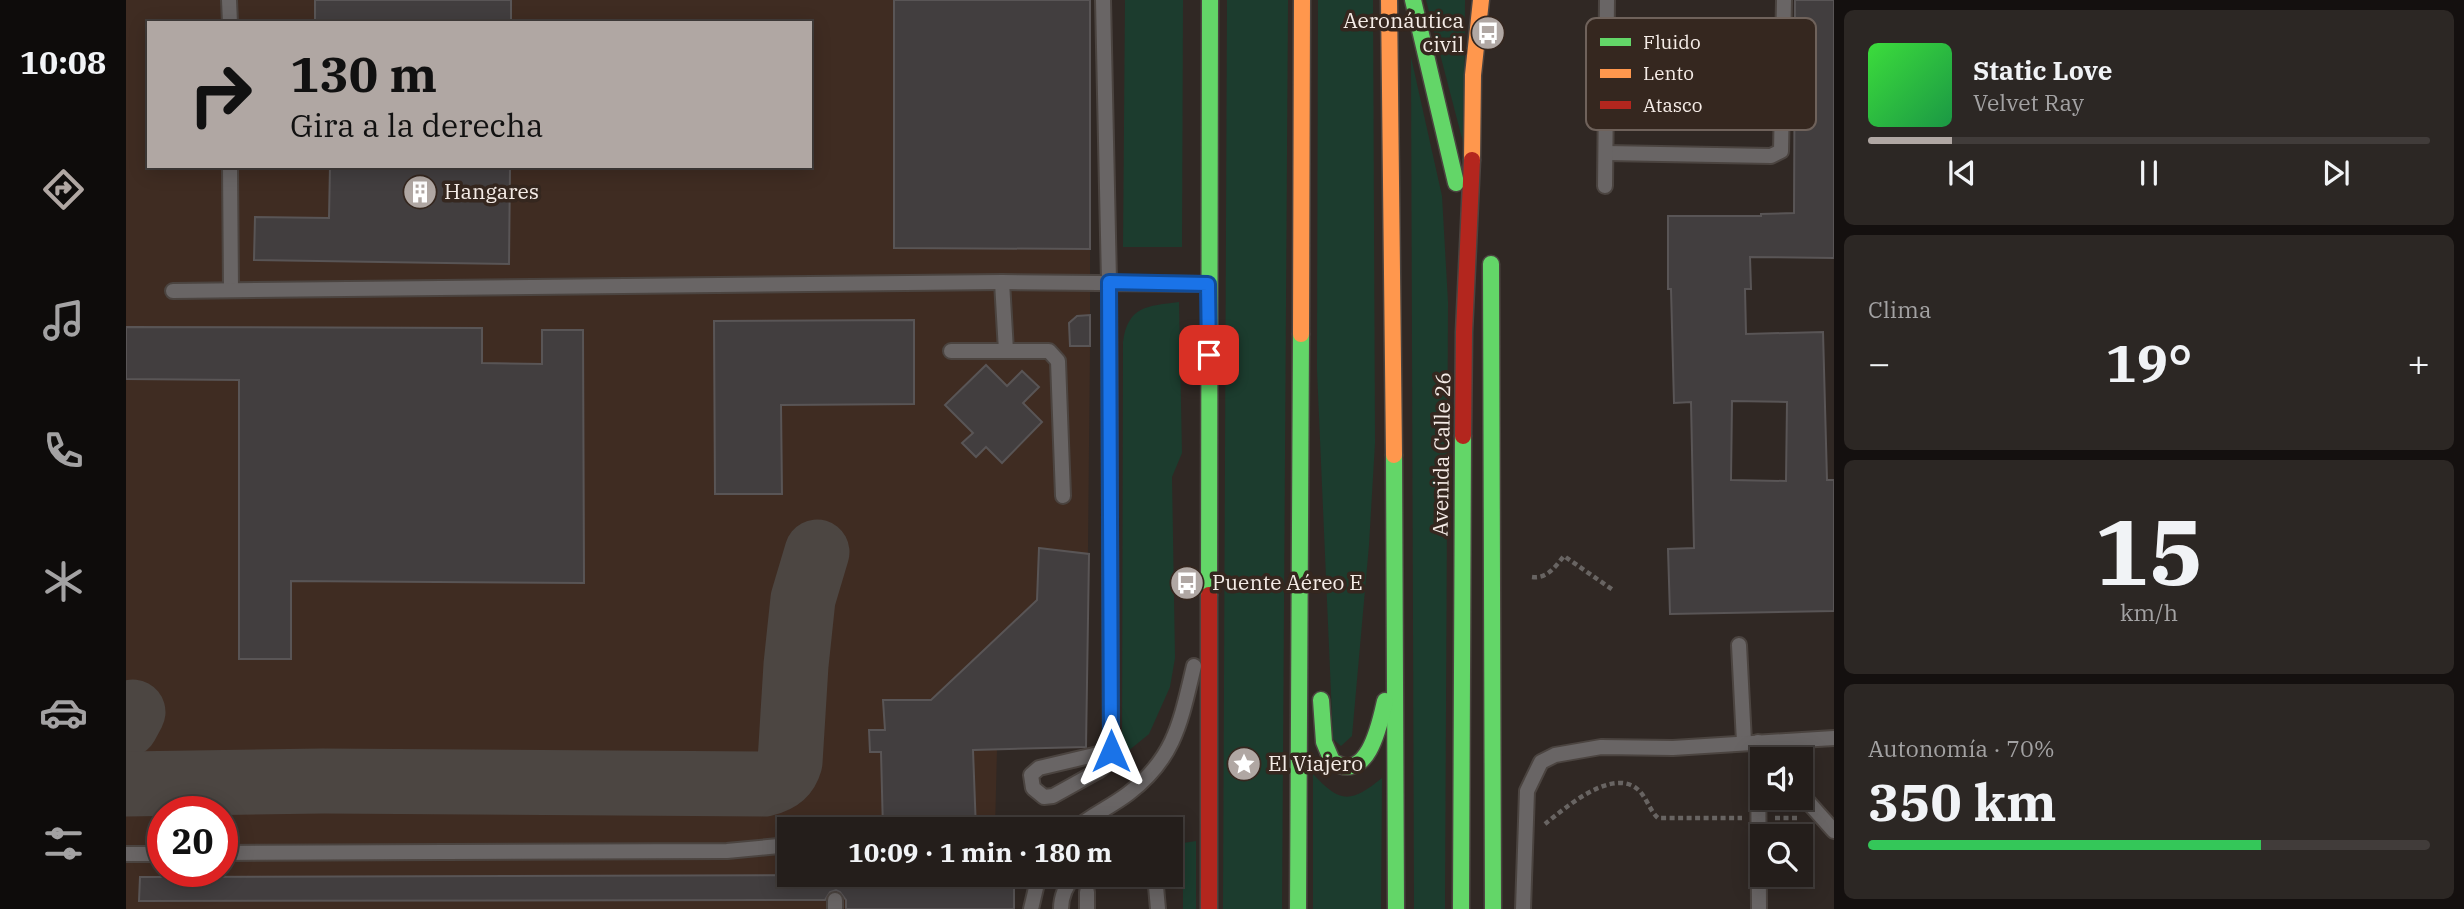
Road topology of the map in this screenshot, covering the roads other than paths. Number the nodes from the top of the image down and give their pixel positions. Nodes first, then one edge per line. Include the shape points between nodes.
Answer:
1 (229, 0) edge
2 (1104, 0) edge
3 (1210, 0) edge
4 (1302, 0) edge
5 (1389, 0) edge
6 (1413, 0) edge
7 (1481, 0) edge
8 (1487, 0) edge
9 (1608, 0) edge
10 (1784, 0) edge
11 (1608, 18) edge
12 (1784, 18) edge
13 (230, 21) edge
14 (1490, 73) dead end
15 (1606, 130) edge
16 (1781, 130) edge
17 (1606, 153) junction
18 (230, 168) edge
19 (1605, 186) dead end
20 (1491, 254) dead end
21 (1002, 282) junction
22 (1109, 282) junction
23 (1208, 284) junction
24 (231, 290) junction
25 (173, 291) dead end
26 (1464, 332) junction
27 (951, 351) dead end
28 (1006, 351) junction
29 (1300, 475) junction
30 (1063, 496) dead end
31 (1210, 600) junction
32 (1315, 638) dead end
33 (1739, 645) dead end
34 (1395, 655) junction
35 (1319, 679) dead end
36 (1834, 738) edge
37 (1751, 742) junction
38 (1753, 747) edge
39 (1111, 751) junction
40 (1813, 807) edge
41 (1759, 810) edge
42 (1094, 817) edge
43 (1834, 831) edge
44 (777, 846) edge
45 (238, 853) edge
46 (126, 854) edge
47 (147, 854) edge
48 (1036, 887) edge
49 (1064, 887) edge
50 (1066, 887) edge
51 (1157, 887) edge
52 (1087, 892) dead end
53 (1060, 905) edge
54 (1031, 909) edge
55 (1087, 909) edge
56 (1158, 909) edge
57 (1209, 909) edge
58 (1298, 909) edge
59 (1396, 909) edge
60 (1461, 909) edge
61 (1493, 909) edge
62 (1523, 909) edge
63 (1759, 909) edge

1 - 13 lane
2 - 22 lane
3 - 23 main road
4 - 29 main road
5 - 34 main road
6 - 26 main road via 1455,175
7 - 26 main road, Avenida Calle 26 via 1473,75
8 - 14 main road
9 - 11 lane
10 - 12 lane
15 - 17 lane
16 - 17 lane via 1781,151 1771,156
17 - 19 lane
18 - 24 lane
20 - 61 main road
21 - 22 lane
21 - 24 lane
21 - 28 lane
22 - 23 lane
22 - 39 lane
23 - 31 main road
24 - 25 lane
26 - 60 main road, Avenida Calle 26
27 - 28 lane
28 - 30 lane via 1049,351 1058,361
29 - 32 main road
29 - 58 main road
31 - 42 lane via 1174,739 1144,780
31 - 57 main road
33 - 37 lane
34 - 35 main road via 1373,744 1360,762 1351,765 1335,764 1329,757
34 - 59 main road
36 - 37 lane
37 - 38 lane
37 - 62 lane via 1601,747 1541,762 1527,791
39 - 39 lane via 1098,771 1053,796 1044,797 1032,788 1031,775 1038,768
40 - 43 lane
41 - 63 lane
44 - 45 lane via 727,851
46 - 47 lane
48 - 54 lane
49 - 53 lane
50 - 53 lane
51 - 56 lane
52 - 55 lane

